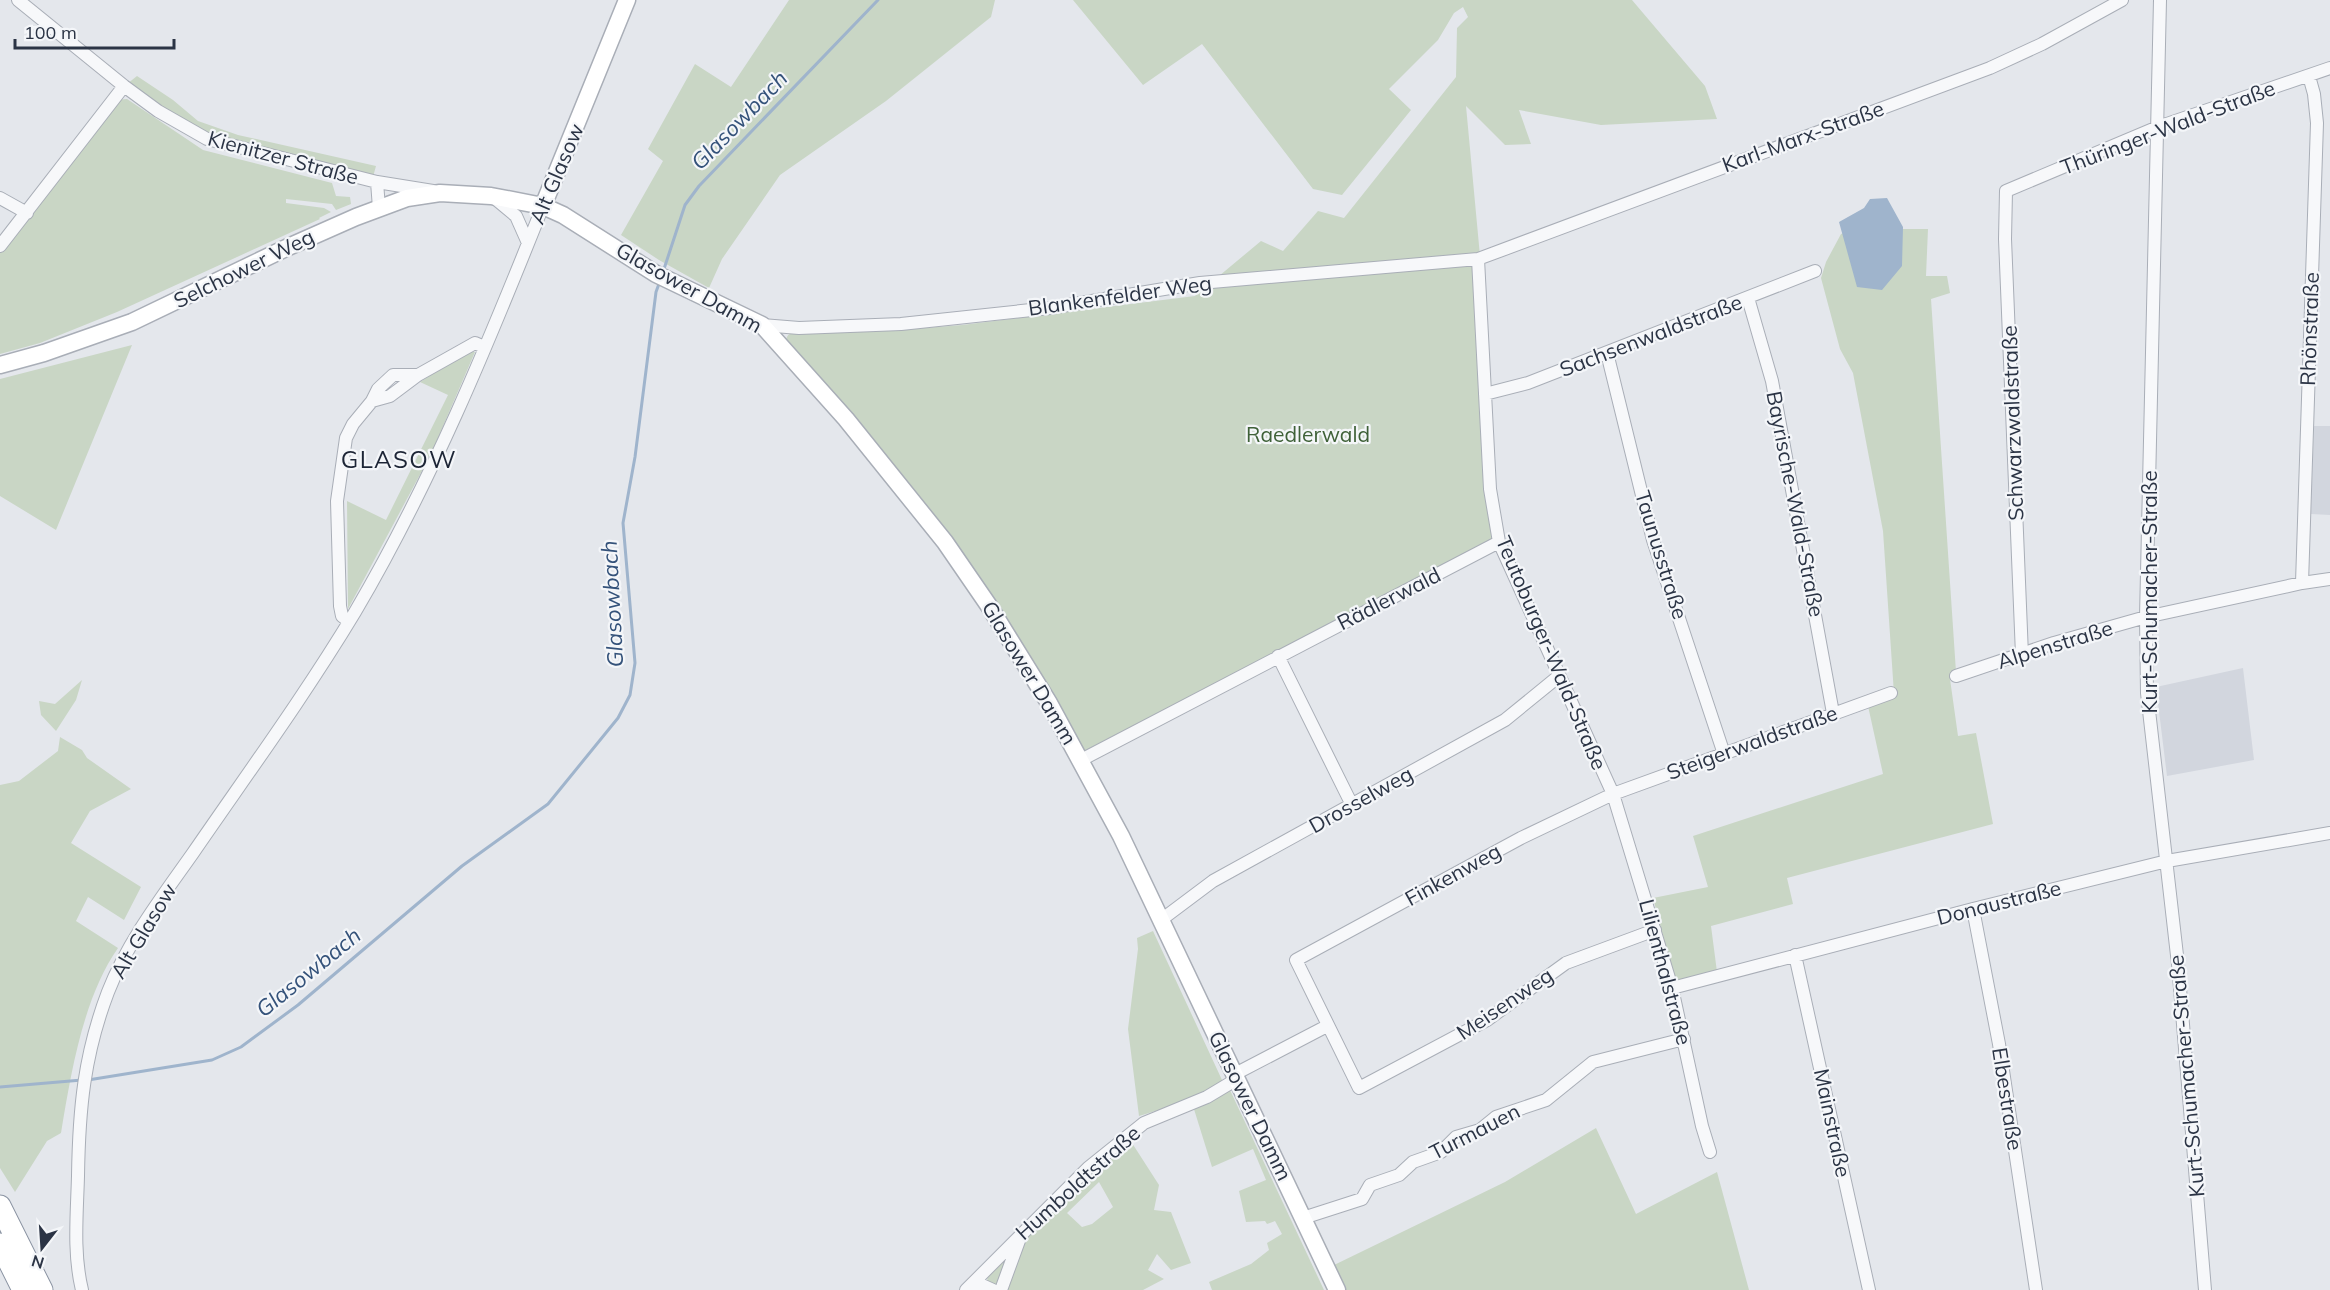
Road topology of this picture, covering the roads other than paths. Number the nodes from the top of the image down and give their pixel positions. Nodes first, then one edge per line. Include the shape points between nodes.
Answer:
1 (18, 0) edge
2 (627, 0) edge
3 (2122, 0) edge
4 (2160, 0) edge
5 (2330, 68) edge
6 (2308, 76) junction
7 (124, 86) junction
8 (2158, 127) junction
9 (377, 182) junction
10 (2006, 191) joint
11 (440, 193) junction
12 (491, 196) junction
13 (0, 198) edge
14 (543, 206) junction
15 (379, 208) junction
16 (27, 213) junction
17 (528, 243) junction
18 (0, 246) edge
19 (1478, 259) junction
20 (1815, 271) dead end
21 (1748, 298) junction
22 (762, 325) junction
23 (484, 347) junction
24 (1607, 353) junction
25 (0, 365) edge
26 (1485, 394) junction
27 (1499, 542) junction
28 (2330, 579) edge
29 (2302, 583) junction
30 (2146, 617) junction
31 (349, 621) junction
32 (2022, 655) junction
33 (1278, 656) junction
34 (1559, 676) junction
35 (1956, 676) dead end
36 (1891, 693) dead end
37 (1833, 713) junction
38 (1724, 754) junction
39 (1081, 760) junction
40 (1613, 794) junction
41 (1352, 805) junction
42 (2330, 833) edge
43 (2167, 861) junction
44 (1972, 909) junction
45 (1161, 920) junction
46 (1655, 930) junction
47 (1795, 955) junction
48 (1672, 988) junction
49 (1327, 1026) junction
50 (1684, 1039) junction
51 (1236, 1077) junction
52 (1710, 1152) dead end
53 (1303, 1218) junction
54 (3, 1222) edge
55 (1023, 1232) junction
56 (967, 1288) edge
57 (23, 1290) edge
58 (42, 1290) edge
59 (82, 1290) edge
60 (993, 1290) edge
61 (1000, 1290) edge
62 (1337, 1290) edge
63 (1869, 1290) edge
64 (2036, 1290) edge
65 (2205, 1290) edge

1 - 7 street, Kienitzer Straße
2 - 14 street, Alt Glasow
3 - 19 street, Karl-Marx-Straße via 1990,68
4 - 8 street, Kurt-Schumacher-Straße
5 - 6 street, Thüringer-Wald-Straße
6 - 8 street, Thüringer-Wald-Straße
6 - 29 street, Rhönstraße via 2317,123
7 - 9 street, Kienitzer Straße via 207,140
7 - 16 street
8 - 10 street, Thüringer-Wald-Straße
8 - 30 street, Kurt-Schumacher-Straße
9 - 11 street, Kienitzer Straße
9 - 15 street, Kienitzer Straße
10 - 32 street, Schwarzwaldstraße
11 - 12 street, Selchower Weg
11 - 15 street, Selchower Weg via 407,198
12 - 14 street, Selchower Weg
12 - 17 street via 516,216
13 - 16 street
14 - 17 street, Alt Glasow
14 - 22 street, Glasower Damm via 663,278
15 - 25 street, Selchower Weg via 132,322
16 - 18 street
17 - 23 street, Alt Glasow
19 - 22 street, Blankenfelder Weg via 1200,283 1050,308 901,324 799,328
19 - 26 street, Teutoburger-Wald-Straße
20 - 21 street, Sachsenwaldstraße
21 - 24 street, Sachsenwaldstraße
21 - 37 street, Bayrische-Wald-Straße via 1772,381
22 - 39 street, Glasower Damm via 846,419 945,542 1011,642
23 - 31 street, Alt Glasow via 438,455
23 - 31 street via 475,343 418,375 393,375 378,388 353,423 346,438 337,487 340,606 342,616
24 - 26 street, Sachsenwaldstraße via 1528,383
24 - 38 street, Taunusstraße via 1653,540
26 - 27 street, Teutoburger-Wald-Straße via 1490,489
27 - 33 street, Rädlerwald
27 - 34 street, Teutoburger-Wald-Straße
28 - 29 street, Alpenstraße
29 - 30 street, Alpenstraße
30 - 32 street, Alpenstraße
30 - 43 street, Kurt-Schumacher-Straße via 2147,693
31 - 59 street, Alt Glasow via 305,692 140,929 108,994 81,1093 76,1256
32 - 35 street, Alpenstraße
33 - 39 street, Rädlerwald
33 - 41 street
34 - 40 street, Teutoburger-Wald-Straße
34 - 41 street, Drosselweg via 1505,720
36 - 37 street, Steigerwaldstraße
37 - 38 street, Steigerwaldstraße
38 - 40 street, Steigerwaldstraße
39 - 45 street, Glasower Damm
40 - 46 street, Lilienthalstraße
40 - 49 street, Finkenweg via 1521,838 1296,960
41 - 45 street, Drosselweg via 1213,881
42 - 43 street, Donaustraße
43 - 44 street, Donaustraße
43 - 65 street, Kurt-Schumacher-Straße
44 - 47 street, Donaustraße
44 - 64 street, Elbestraße via 1999,1044
45 - 51 street, Glasower Damm
46 - 48 street, Lilienthalstraße
46 - 49 street, Meisenweg via 1566,963 1487,1020 1359,1088
47 - 48 street, Donaustraße
47 - 63 street, Mainstraße
48 - 50 street, Lilienthalstraße
49 - 51 street, Humboldtstraße
50 - 52 street, Lilienthalstraße
50 - 53 street, Turmauen via 1593,1062 1546,1100 1496,1117 1480,1130 1456,1137 1441,1152 1413,1162 1399,1175 1370,1185 1362,1199
51 - 53 street, Glasower Damm
51 - 55 street, Humboldtstraße via 1207,1097 1144,1123 1088,1168
53 - 62 street, Glasower Damm
54 - 57 highway
54 - 58 highway
55 - 56 street, Humboldtstraße
55 - 61 street
56 - 60 street via 982,1285

